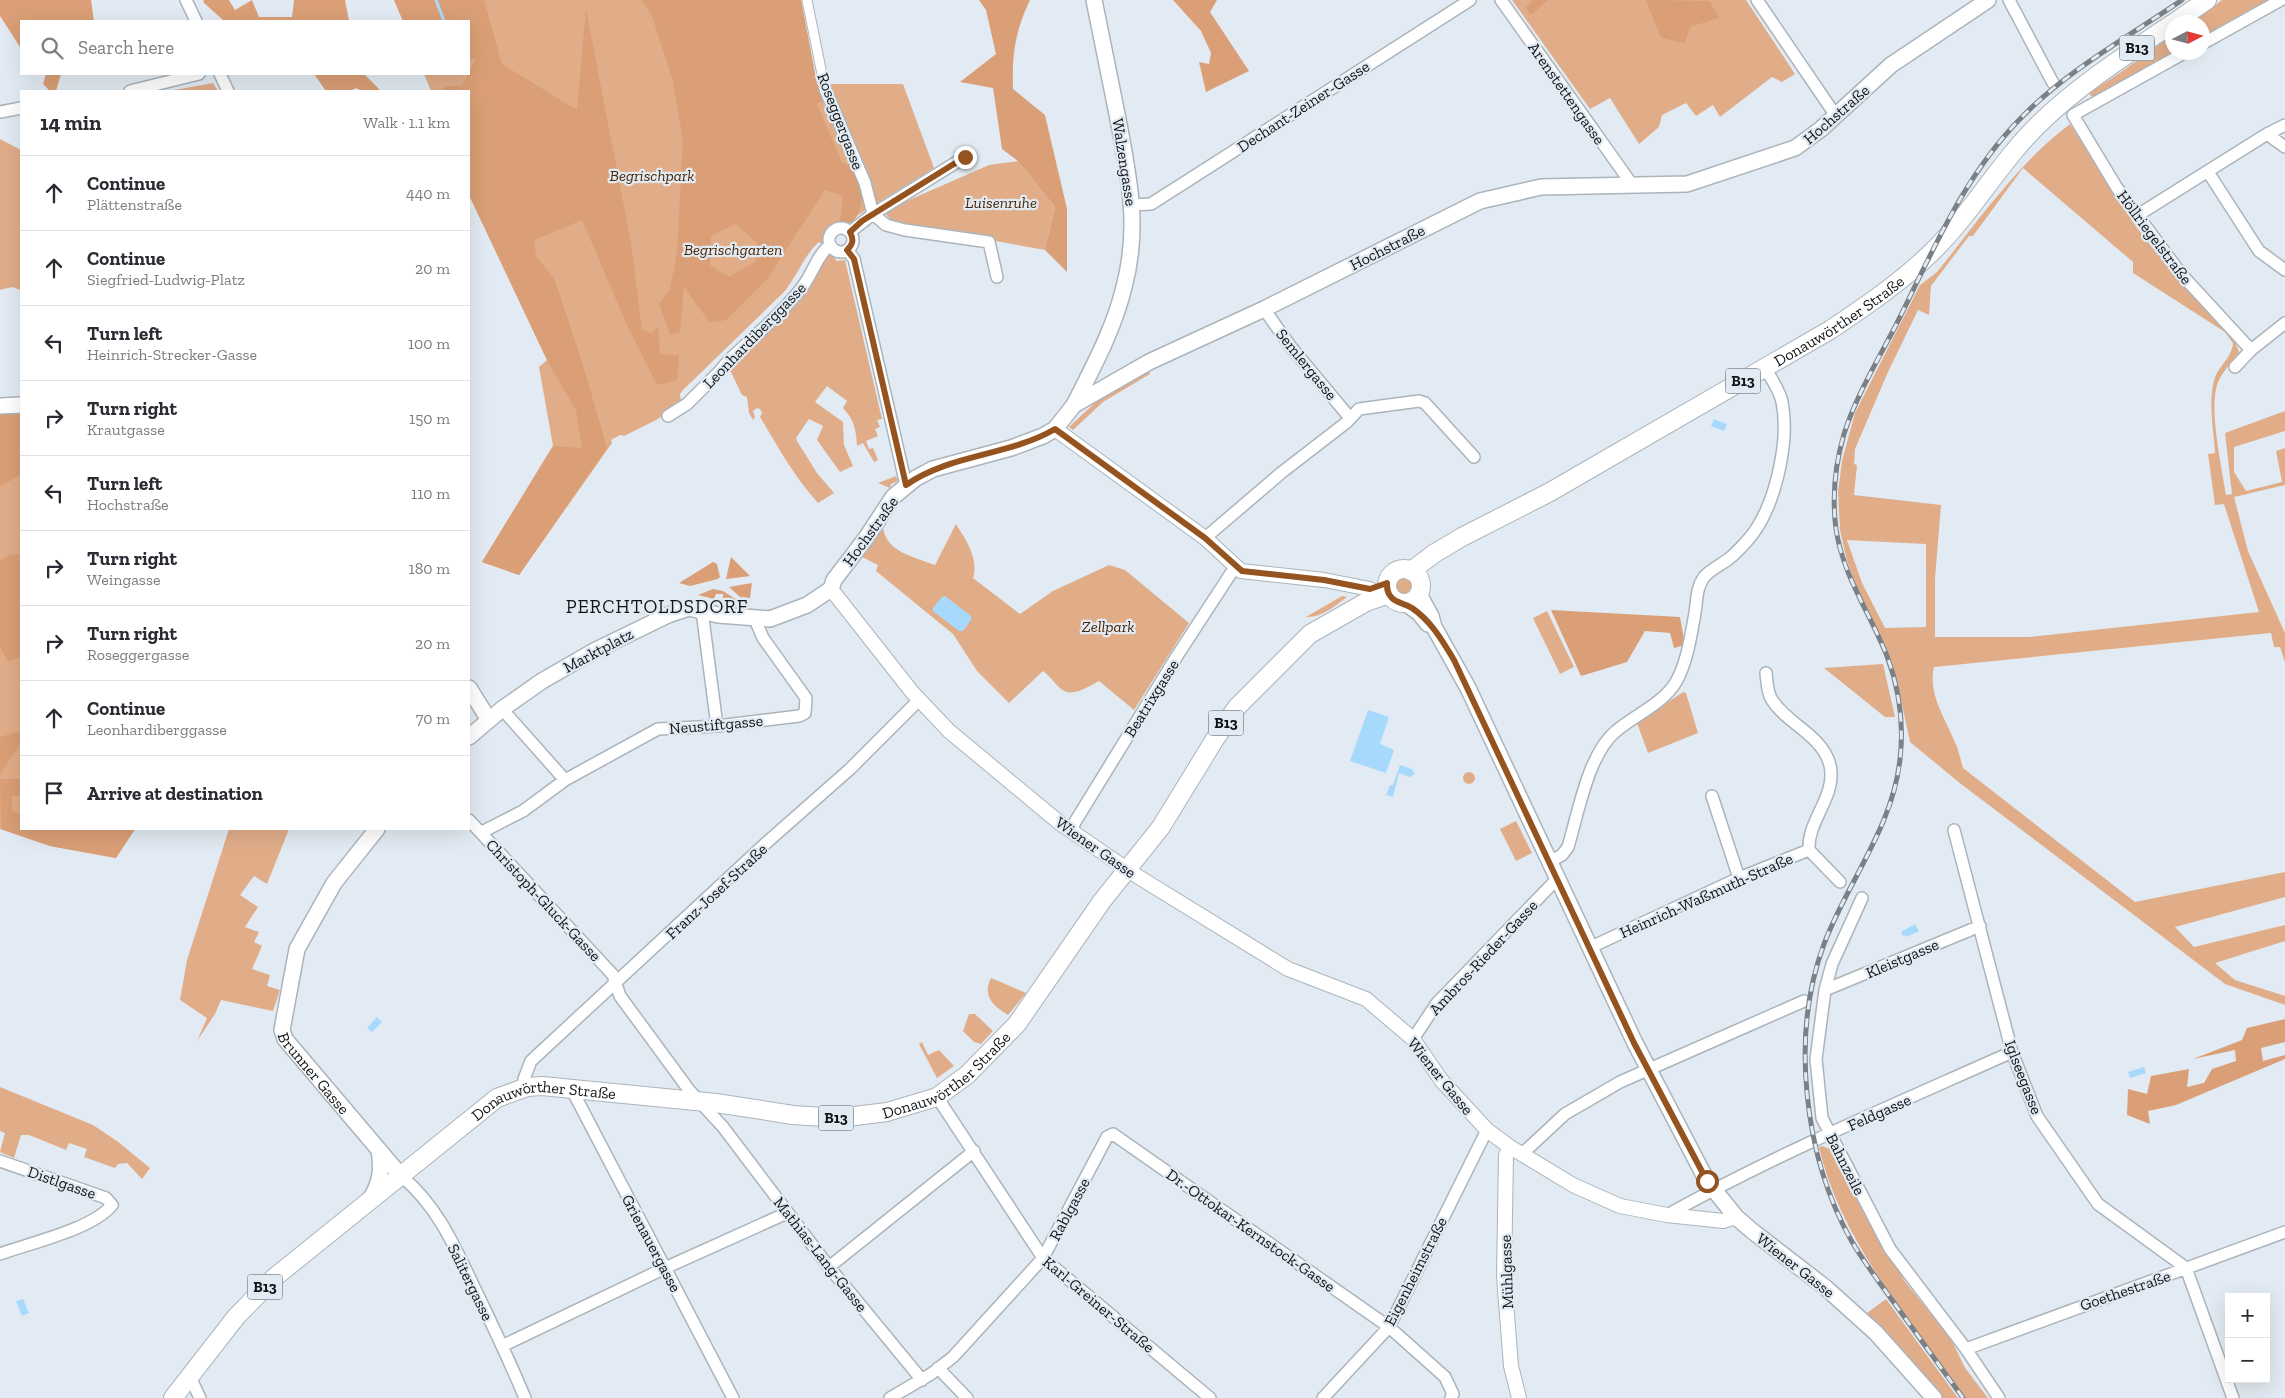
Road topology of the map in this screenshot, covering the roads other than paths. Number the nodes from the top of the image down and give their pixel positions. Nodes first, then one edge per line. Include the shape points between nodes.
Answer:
1 (807, 0) edge
2 (1094, 0) edge
3 (1470, 0) edge
4 (1501, 0) edge
5 (1757, 0) edge
6 (1988, 0) edge
7 (2008, 0) edge
8 (2207, 0) edge
9 (2281, 0) edge
10 (191, 2) edge
11 (2185, 15) edge
12 (196, 20) edge
13 (2165, 29) edge
14 (2210, 40) edge
15 (2172, 60) edge
16 (195, 75) edge
17 (220, 75) edge
18 (2053, 83) dead end
19 (825, 89) joint
20 (134, 90) edge
21 (228, 90) edge
22 (20, 108) edge
23 (0, 112) edge
24 (1836, 116) junction
25 (2285, 125) edge
26 (2267, 134) junction
27 (2285, 147) edge
28 (965, 157) dead end
29 (2208, 172) junction
30 (1633, 186) junction
31 (1133, 205) junction
32 (873, 214) junction
33 (2138, 215) junction
34 (850, 232) junction
35 (830, 244) junction
36 (847, 250) junction
37 (2285, 270) edge
38 (997, 277) dead end
39 (1264, 309) junction
40 (2285, 323) edge
41 (2251, 350) junction
42 (2235, 367) dead end
43 (1765, 368) junction
44 (20, 404) edge
45 (1074, 405) junction
46 (0, 406) edge
47 (668, 416) dead end
48 (1350, 418) junction
49 (1055, 429) junction
50 (1474, 457) dead end
51 (906, 485) junction
52 (1205, 538) junction
53 (1235, 567) junction
54 (1388, 588) junction
55 (1414, 588) junction
56 (830, 589) junction
57 (1370, 589) junction
58 (702, 611) junction
59 (754, 617) junction
60 (1317, 629) junction
61 (1766, 673) dead end
62 (470, 690) edge
63 (919, 700) junction
64 (502, 709) junction
65 (489, 720) junction
66 (717, 726) junction
67 (470, 736) edge
68 (565, 780) junction
69 (1712, 796) dead end
70 (470, 821) edge
71 (376, 830) edge
72 (1954, 830) dead end
73 (1072, 831) junction
74 (482, 832) junction
75 (1809, 850) junction
76 (1550, 862) junction
77 (1128, 870) junction
78 (1739, 878) junction
79 (1557, 879) junction
80 (1840, 882) dead end
81 (1862, 898) dead end
82 (1980, 926) junction
83 (1589, 948) junction
84 (616, 984) junction
85 (1825, 990) junction
86 (1804, 1001) dead end
87 (1413, 1039) junction
88 (2012, 1052) junction
89 (1647, 1069) junction
90 (527, 1087) junction
91 (571, 1088) junction
92 (937, 1097) junction
93 (701, 1102) junction
94 (730, 1106) junction
95 (723, 1127) junction
96 (1487, 1130) junction
97 (1112, 1134) joint
98 (1830, 1134) junction
99 (379, 1150) junction
100 (974, 1151) junction
101 (1516, 1151) junction
102 (0, 1161) edge
103 (402, 1176) junction
104 (1713, 1189) junction
105 (369, 1201) junction
106 (787, 1212) junction
107 (1667, 1215) junction
108 (1736, 1217) junction
109 (2285, 1232) edge
110 (0, 1254) edge
111 (1043, 1258) junction
112 (829, 1267) junction
113 (665, 1268) junction
114 (2186, 1268) junction
115 (1388, 1327) junction
116 (502, 1346) junction
117 (1966, 1349) junction
118 (938, 1368) junction
119 (190, 1377) junction
120 (922, 1380) junction
121 (173, 1398) edge
122 (200, 1398) edge
123 (525, 1398) edge
124 (733, 1398) edge
125 (890, 1398) edge
126 (967, 1398) edge
127 (1210, 1398) edge
128 (1322, 1398) edge
129 (1451, 1398) edge
130 (1518, 1398) edge
131 (1934, 1398) edge
132 (1999, 1398) edge
133 (2233, 1398) edge

1 - 19 street, Roseggergasse
2 - 31 main road, Walzengasse
3 - 31 street, Dechant-Zeiner-Gasse via 1151,204
4 - 30 street, Arenstettengasse
5 - 24 street
6 - 24 main road, Hochstraße via 1891,65
7 - 18 street
8 - 11 main road, Donauwörther Straße / B13
9 - 14 street
10 - 12 street
13 - 43 main road, Donauwörther Straße / B13 via 2075,92 2038,125 1960,221 1902,279 1830,330
15 - 33 street, Höllriegelstraße via 2073,115
16 - 20 street
17 - 21 street
19 - 32 street, Roseggergasse via 865,183
22 - 23 street
24 - 30 main road, Hochstraße via 1795,148 1742,167 1687,184
25 - 26 street
26 - 27 street
26 - 29 street
28 - 32 street
29 - 33 street
29 - 37 street via 2259,250
30 - 39 main road, Hochstraße via 1541,187 1480,201
31 - 45 main road, Walzengasse via 1125,286 1111,327
32 - 34 street
32 - 38 street via 886,225 905,230 988,242
33 - 41 street, Höllriegelstraße via 2182,275
34 - 35 street via 840,228 835,230
34 - 36 street via 852,245
35 - 36 street via 837,251
35 - 47 street, Leonhardiberggasse via 791,301 687,404
36 - 51 street via 854,259
39 - 45 main road, Hochstraße via 1185,344
39 - 48 street, Semlergasse
40 - 41 street
41 - 42 street
43 - 55 main road, Donauwörther Straße / B13 via 1550,492 1435,553
43 - 76 street via 1782,400 1784,421 1773,498 1749,539 1704,577 1697,590 1685,658 1676,683 1604,744 1590,775 1568,847
44 - 46 main road
45 - 49 main road, Hochstraße
48 - 50 street via 1359,409 1419,401 1436,412
48 - 52 street
49 - 51 main road, Hochstraße via 1011,448 933,470
49 - 52 street
51 - 56 main road, Hochstraße via 893,497
52 - 53 street
53 - 57 street via 1250,572
53 - 73 street, Beatrixgasse via 1167,672
54 - 55 main road via 1396,601
54 - 55 main road, B13 via 1395,571 1402,569
54 - 57 main road, Donauwörther Straße / B13
54 - 60 main road, Donauwörther Straße / B13
55 - 76 main road via 1468,688
56 - 59 main road, Marktplatz via 807,605 784,614 770,618
56 - 63 street, Wiener Gasse
57 - 60 main road, Donauwörther Straße / B13 via 1341,605
58 - 59 main road, Marktplatz
58 - 64 main road, Marktplatz via 681,610 628,633 542,681
58 - 66 street
59 - 66 street, Neustiftgasse via 763,638 806,698 805,713
60 - 77 main road, Donauwörther Straße / B13 via 1237,707 1162,827
61 - 75 street via 1771,699 1822,747 1830,765 1828,793 1808,838
62 - 65 main road
63 - 73 street, Wiener Gasse via 949,731
63 - 84 street, Franz-Josef-Straße via 850,769
64 - 65 main road, Marktplatz
64 - 68 street
65 - 67 main road, Marktplatz
66 - 68 street, Neustiftgasse via 658,729
68 - 74 street, Neustiftgasse via 523,811
69 - 78 street
70 - 74 street, Christoph-Gluck-Gasse
71 - 99 main road, Brunner Gasse via 334,883 297,949 282,1030 285,1039
72 - 82 street, Iglseegasse
73 - 77 street, Wiener Gasse
74 - 84 street, Christoph-Gluck-Gasse via 613,975
75 - 78 street, Heinrich-Waßmuth-Straße
75 - 80 street, Heinrich-Waßmuth-Straße
76 - 79 main road
77 - 87 street, Wiener Gasse via 1288,969 1366,999
77 - 92 main road, Donauwörther Straße / B13 via 1017,1024 967,1076
78 - 83 street, Heinrich-Waßmuth-Straße
79 - 83 main road
79 - 87 street, Ambros-Rieder-Gasse via 1437,1003
81 - 85 street, Bahnzeile via 1832,964
82 - 85 street, Kleistgasse
82 - 88 street, Iglseegasse
83 - 89 main road
84 - 90 street, Franz-Josef-Straße via 531,1061 524,1079
84 - 93 street, Mathias-Lang-Gasse via 620,996
85 - 98 street, Bahnzeile via 1816,1059 1822,1118
86 - 89 street
87 - 96 street, Wiener Gasse via 1441,1080
88 - 98 street, Feldgasse
88 - 114 street, Iglseegasse via 2036,1116 2098,1204
89 - 101 street via 1565,1114
89 - 104 main road
90 - 91 main road, Donauwörther Straße / B13
90 - 103 main road, Donauwörther Straße / B13 via 497,1098
91 - 93 main road, Donauwörther Straße / B13
91 - 113 street, Grienauergasse
92 - 94 main road, Donauwörther Straße / B13 via 887,1112 839,1118
92 - 100 street, Karl-Greiner-Straße
93 - 94 main road, Donauwörther Straße / B13
93 - 95 street, Mathias-Lang-Gasse
94 - 95 street
95 - 106 street, Mathias-Lang-Gasse
96 - 101 street, Wiener Gasse
96 - 115 street, Eigenheimstraße
97 - 111 street, Rablgasse via 1107,1137
97 - 115 street, Dr.-Ottokar-Kernstock-Gasse
98 - 104 street, Feldgasse
98 - 117 street, Bahnzeile via 1890,1249
99 - 103 main road, Brunner Gasse
99 - 105 main road via 382,1172
100 - 111 street, Karl-Greiner-Straße
100 - 112 street
101 - 107 street, Wiener Gasse via 1573,1185 1620,1206
101 - 130 street, Mühlgasse via 1506,1154 1504,1276 1511,1366
102 - 110 street, Distlgasse via 106,1198 112,1205 92,1222
103 - 105 main road, B13
103 - 116 street, Salitergasse via 416,1188 440,1220
104 - 107 street, Feldgasse
104 - 108 main road
105 - 119 main road, B13 via 252,1299
106 - 112 street, Mathias-Lang-Gasse
106 - 113 street
107 - 108 street, Wiener Gasse via 1723,1221
108 - 131 main road, Wiener Gasse via 1852,1311 1898,1355
109 - 114 street, Goethestraße
111 - 118 street, Rablgasse via 953,1358
111 - 127 street, Karl-Greiner-Straße
112 - 120 street, Mathias-Lang-Gasse
113 - 116 street
113 - 124 street, Grienauergasse
114 - 117 street, Goethestraße
114 - 133 street
115 - 128 street, Eigenheimstraße
115 - 129 street, Dr.-Ottokar-Kernstock-Gasse via 1445,1377
116 - 123 street, Salitergasse
117 - 132 street, Bahnzeile
118 - 120 street, Rablgasse
118 - 126 street
119 - 121 main road, B13
119 - 122 street
120 - 125 street, Rablgasse

